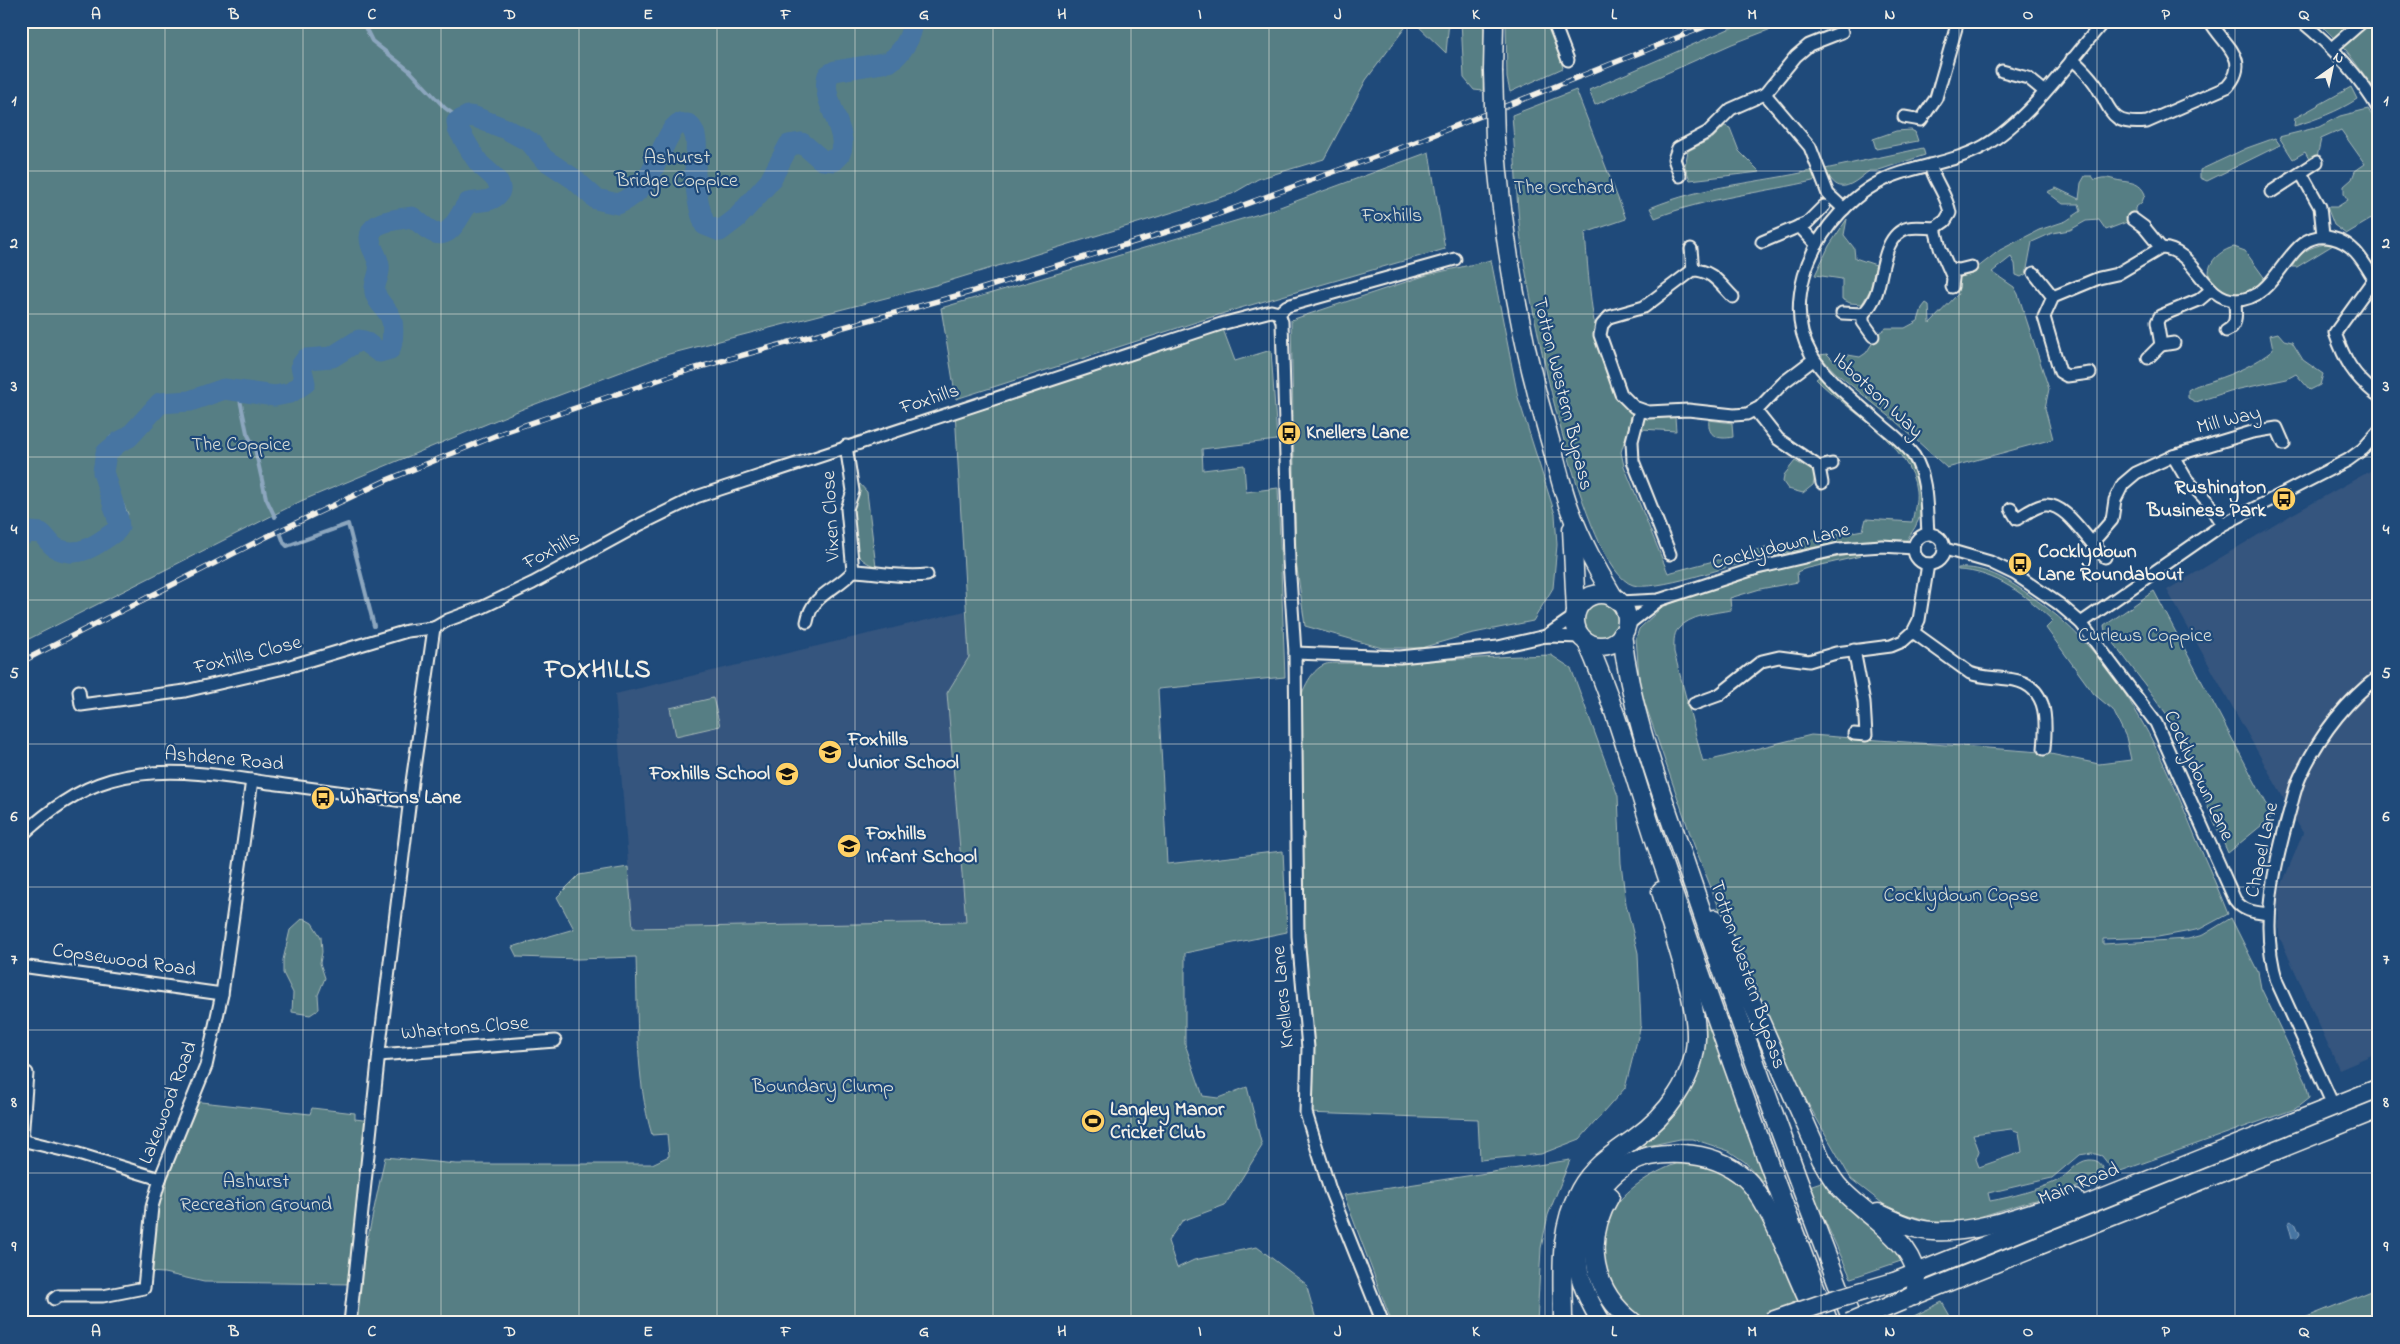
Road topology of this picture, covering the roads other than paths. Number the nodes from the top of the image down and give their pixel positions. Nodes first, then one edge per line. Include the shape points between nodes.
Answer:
1 (1494, 21) edge
2 (1553, 21) edge
3 (1958, 21) edge
4 (2104, 21) edge
5 (2210, 21) edge
6 (2301, 21) edge
7 (2363, 21) edge
8 (1842, 32) dead end
9 (2332, 48) junction
10 (2072, 59) junction
11 (1568, 60) dead end
12 (2002, 71) dead end
13 (2044, 91) junction
14 (1764, 94) junction
15 (2379, 110) edge
16 (1904, 117) dead end
17 (2317, 162) dead end
18 (1930, 165) junction
19 (2301, 172) junction
20 (1680, 176) dead end
21 (2271, 192) dead end
22 (1824, 206) dead end
23 (1844, 209) junction
24 (2133, 219) dead end
25 (1799, 226) junction
26 (1935, 228) junction
27 (2323, 235) junction
28 (1762, 242) dead end
29 (1817, 245) junction
30 (2161, 248) junction
31 (1691, 249) dead end
32 (1455, 259) dead end
33 (1971, 266) dead end
34 (1950, 269) junction
35 (1693, 270) junction
36 (2034, 273) dead end
37 (2376, 280) edge
38 (1952, 287) dead end
39 (2211, 290) junction
40 (1733, 297) dead end
41 (2053, 297) junction
42 (2235, 300) junction
43 (1279, 313) junction
44 (1842, 313) dead end
45 (1864, 314) junction
46 (2226, 331) dead end
47 (1873, 336) dead end
48 (2174, 343) dead end
49 (2161, 345) junction
50 (2148, 358) dead end
51 (1813, 360) junction
52 (2090, 373) dead end
53 (2376, 394) dead end
54 (1640, 410) junction
55 (1755, 410) junction
56 (2379, 431) edge
57 (2284, 444) dead end
58 (846, 446) junction
59 (2173, 456) junction
60 (1832, 464) dead end
61 (1819, 467) junction
62 (1822, 483) dead end
63 (1569, 509) junction
64 (2010, 509) dead end
65 (2222, 525) junction
66 (1928, 533) junction
67 (2092, 543) junction
68 (1914, 548) junction
69 (1945, 549) junction
70 (1670, 554) dead end
71 (2105, 557) dead end
72 (1928, 564) junction
73 (853, 571) junction
74 (928, 575) dead end
75 (1616, 600) junction
76 (1660, 600) junction
77 (1576, 613) junction
78 (807, 622) dead end
79 (2082, 623) junction
80 (434, 628) junction
81 (1624, 630) junction
82 (1913, 632) junction
83 (1546, 636) junction
84 (1584, 640) junction
85 (1854, 650) junction
86 (1295, 653) junction
87 (2379, 676) edge
88 (79, 691) dead end
89 (1694, 704) dead end
90 (1854, 734) dead end
91 (2044, 749) dead end
92 (252, 780) junction
93 (409, 802) junction
94 (1645, 810) junction
95 (1669, 813) junction
96 (21, 836) edge
97 (2270, 914) junction
98 (21, 966) edge
99 (222, 994) junction
100 (555, 1041) dead end
101 (378, 1055) junction
102 (28, 1073) edge
103 (2379, 1088) edge
104 (2334, 1108) junction
105 (2379, 1109) edge
106 (22, 1140) edge
107 (1685, 1154) junction
108 (160, 1179) junction
109 (1838, 1187) junction
110 (2116, 1193) junction
111 (1916, 1274) junction
112 (1894, 1282) junction
113 (54, 1299) dead end
114 (1908, 1299) junction
115 (1769, 1322) edge
116 (350, 1323) edge
117 (1383, 1323) edge
118 (1563, 1323) edge
119 (1602, 1323) edge
120 (1634, 1323) edge
121 (1796, 1323) edge
122 (1819, 1323) edge
123 (1829, 1323) edge
124 (1849, 1323) edge
125 (1853, 1323) edge

1 - 63 main road, Totton Western Bypass, bridge via 1499,196 1518,319 1533,385
2 - 11 street
3 - 16 street via 1936,98 1924,122
4 - 10 street, Ibbotson Way
5 - 10 street via 2232,50 2238,65 2236,76 2227,87 2148,122 2128,122 2109,112 2086,71
6 - 9 street
7 - 9 street
8 - 14 street via 1809,45
9 - 15 street
10 - 13 street, Ibbotson Way
12 - 13 street via 2028,78
13 - 18 street, Ibbotson Way via 2016,122 1984,146
14 - 20 street via 1731,109 1708,132 1678,148 1674,158
14 - 23 street via 1810,147 1828,194
17 - 19 street
18 - 23 street, Ibbotson Way via 1899,174 1869,189
18 - 26 street via 1950,213
19 - 21 street
19 - 27 street via 2318,200
22 - 25 street via 1814,218
23 - 29 street, Ibbotson Way
24 - 30 street
25 - 28 street
25 - 29 street
26 - 34 street
26 - 45 street via 1908,228 1894,237 1876,296
27 - 37 street via 2353,248
27 - 42 street via 2299,246 2258,295
29 - 51 street, Ibbotson Way via 1805,273 1799,301 1802,336
30 - 39 street via 2175,252 2190,264
30 - 41 street via 2117,274
31 - 35 street
32 - 43 street, Foxhills via 1287,306
33 - 34 street
34 - 38 street via 1954,278
35 - 40 street via 1709,274
35 - 54 street via 1648,305 1612,316 1602,325 1602,340 1622,394
36 - 41 street
37 - 53 street via 2335,333 2358,379
39 - 42 street
39 - 49 street via 2199,300 2160,316 2157,322
41 - 52 street via 2044,317 2058,368 2067,376
42 - 46 street via 2235,323
43 - 58 street, Foxhills via 1271,311 1220,324
43 - 86 street, Knellers Lane via 1282,322
44 - 45 street
45 - 47 street via 1863,322
48 - 49 street
49 - 50 street
51 - 55 street
51 - 66 street, Ibbotson Way via 1834,384 1913,454 1925,489
54 - 55 street via 1655,413 1697,410 1741,415
54 - 70 street via 1632,441 1633,462
55 - 61 street via 1778,439
56 - 65 street via 2363,450 2348,460
57 - 59 street, Mill Way via 2277,428 2252,432
58 - 73 street, Vixen Close via 852,491 847,509
58 - 80 street, Foxhills via 694,498 533,583
59 - 65 street via 2186,480 2208,502
59 - 67 street, Mill Way via 2136,473 2123,484 2115,500 2112,520
60 - 61 street
61 - 62 street
63 - 75 main road, Totton Western Bypass via 1586,548
63 - 77 main road, Totton Western Bypass via 1576,566
64 - 67 street via 2017,519 2037,507 2055,506
65 - 79 street
66 - 68 street via 1917,540
66 - 69 street via 1940,537
67 - 71 street
68 - 72 street via 1916,557
68 - 76 street, Cocklydown Lane via 1875,546 1840,549 1757,568
69 - 72 street via 1940,560
69 - 79 street, Cocklydown Lane via 1990,562 2015,574
72 - 82 street via 1921,613
73 - 74 street via 905,577
73 - 78 street, Vixen Close via 846,580 816,600 809,608
75 - 76 street, Cocklydown Lane
75 - 77 main road via 1595,595 1584,600
75 - 81 main road via 1624,609
76 - 81 street, Cocklydown Lane
77 - 83 street
77 - 84 main road via 1575,624
79 - 97 street, Cocklydown Lane via 2156,722 2235,900 2247,911
80 - 88 street, Foxhills Close via 407,631 280,669 185,691 81,705
80 - 93 street
81 - 84 main road via 1610,644
81 - 95 main road, Totton Western Bypass via 1625,665
82 - 85 street via 1898,644
82 - 91 street via 1970,673 2014,679 2034,690 2045,710
83 - 84 street
83 - 86 street via 1498,647 1400,658
84 - 94 main road, Totton Western Bypass via 1608,693
85 - 89 street via 1810,661 1779,657 1762,661 1719,695
85 - 90 street via 1864,702 1866,735
86 - 117 street, Knellers Lane via 1298,936 1308,1048 1306,1113 1330,1190
87 - 97 street, Chapel Lane via 2331,724 2300,777 2276,862
92 - 93 street, Ashdene Road
92 - 96 street, Ashdene Road via 173,772 111,780 64,801
92 - 99 street, Lakewood Road
93 - 101 street
94 - 118 main road via 1654,866 1693,1008 1696,1038 1684,1082 1661,1115 1602,1161 1580,1189 1566,1224 1563,1243
94 - 123 main road, Totton Western Bypass via 1706,990
95 - 109 main road via 1804,1123
95 - 125 main road, Totton Western Bypass via 1728,991
97 - 104 street, Chapel Lane via 2270,949 2277,982
98 - 99 street, Copsewood Road
99 - 108 street, Lakewood Road via 206,1066
100 - 101 street, Whartons Close
101 - 116 street
102 - 106 street
103 - 104 main road, Main Road
104 - 110 main road, Main Road
105 - 114 main road, Main Road
106 - 108 street via 75,1152
107 - 119 main road via 1664,1153 1630,1163 1608,1180 1592,1202 1581,1232 1579,1269 1588,1297
107 - 120 main road via 1650,1164 1628,1178 1610,1196 1597,1225 1593,1254 1599,1281 1612,1302
107 - 122 main road via 1721,1162 1745,1178 1753,1188
108 - 113 street, Lakewood Road via 152,1207 144,1288 103,1296 58,1296
109 - 110 main road via 1890,1218 1932,1231 1973,1228 2098,1192
109 - 111 main road via 1895,1236
110 - 111 main road, Main Road
111 - 112 main road, Main Road
111 - 114 main road via 1917,1289
112 - 115 main road, bridge
112 - 121 main road, Main Road, bridge
114 - 124 main road, Main Road, bridge

